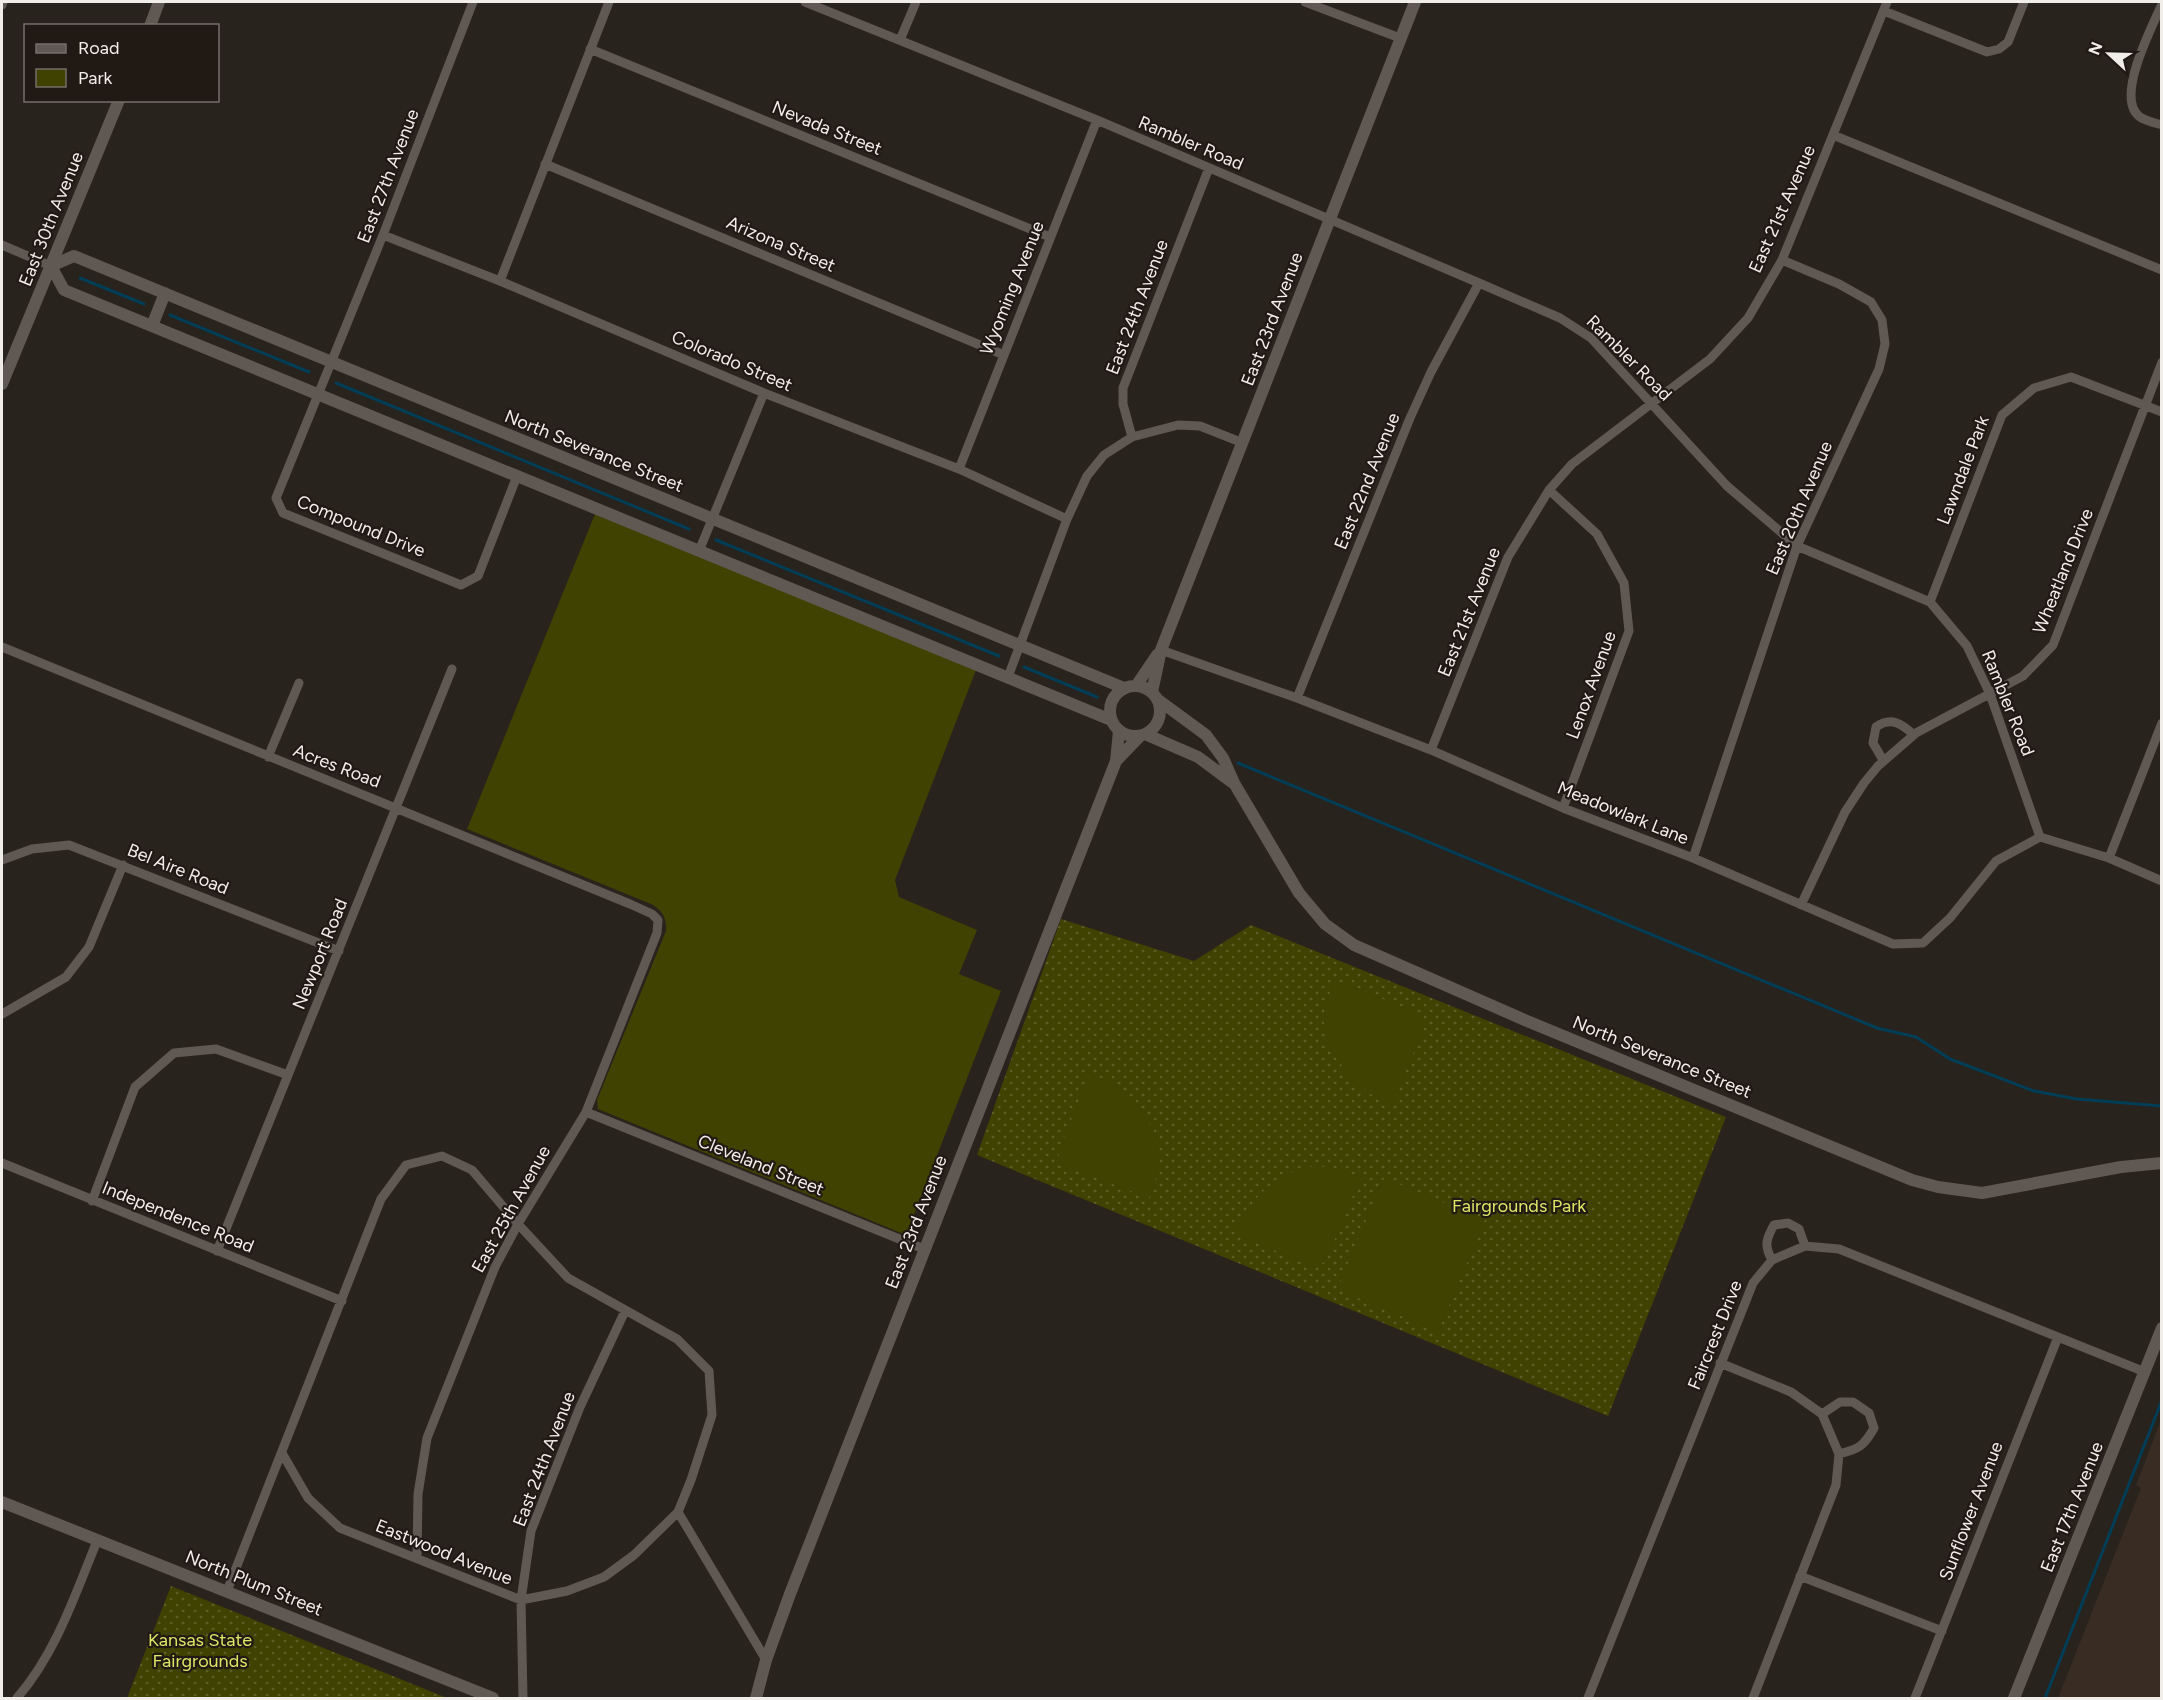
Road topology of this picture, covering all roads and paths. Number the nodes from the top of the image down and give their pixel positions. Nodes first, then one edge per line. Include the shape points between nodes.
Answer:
1 (159, 2) edge
2 (473, 2) edge
3 (609, 2) edge
4 (805, 2) edge
5 (916, 2) edge
6 (1305, 2) edge
7 (1415, 2) edge
8 (1887, 2) edge
9 (2024, 2) edge
10 (2162, 4) edge
11 (1884, 11) junction
12 (151, 24) edge
13 (1400, 38) junction
14 (900, 40) junction
15 (591, 50) junction
16 (118, 102) edge
17 (1097, 120) junction
18 (2162, 125) edge
19 (1833, 135) junction
20 (545, 164) junction
21 (1209, 168) junction
22 (1330, 220) junction
23 (383, 235) junction
24 (1050, 237) junction
25 (2, 245) edge
26 (1782, 261) junction
27 (51, 266) junction
28 (2162, 270) edge
29 (500, 281) junction
30 (1479, 283) junction
31 (165, 293) junction
32 (152, 326) junction
33 (1004, 355) junction
34 (331, 362) junction
35 (2162, 362) edge
36 (2, 384) edge
37 (764, 393) junction
38 (318, 394) junction
39 (1651, 403) junction
40 (2145, 405) junction
41 (2162, 412) edge
42 (1132, 437) junction
43 (1243, 442) junction
44 (959, 469) junction
45 (517, 476) junction
46 (1549, 490) junction
47 (712, 519) junction
48 (1068, 519) junction
49 (1797, 546) junction
50 (699, 550) junction
51 (1930, 602) junction
52 (1020, 646) junction
53 (2, 647) edge
54 (1161, 650) junction
55 (452, 669) dead end
56 (1008, 677) junction
57 (299, 683) dead end
58 (1130, 687) junction
59 (1990, 694) junction
60 (1154, 696) junction
61 (1297, 698) junction
62 (1111, 720) junction
63 (2162, 723) edge
64 (1119, 731) junction
65 (1142, 735) junction
66 (1914, 735) junction
67 (1431, 750) junction
68 (268, 757) junction
69 (1883, 760) junction
70 (1116, 761) junction
71 (1234, 783) junction
72 (396, 807) junction
73 (1563, 808) junction
74 (2040, 837) junction
75 (1693, 858) junction
76 (2109, 858) junction
77 (2, 860) edge
78 (123, 865) junction
79 (2162, 881) edge
80 (1802, 906) junction
81 (658, 920) joint
82 (339, 951) junction
83 (2, 1014) edge
84 (288, 1075) junction
85 (586, 1112) junction
86 (2162, 1163) edge
87 (2, 1164) edge
88 (92, 1201) junction
89 (518, 1224) junction
90 (1805, 1246) junction
91 (924, 1249) junction
92 (217, 1251) junction
93 (1772, 1260) junction
94 (342, 1301) junction
95 (625, 1311) junction
96 (2162, 1328) edge
97 (2058, 1336) junction
98 (1720, 1363) junction
99 (2145, 1372) junction
100 (1822, 1414) junction
101 (282, 1453) junction
102 (1839, 1454) junction
103 (2, 1502) edge
104 (678, 1512) junction
105 (97, 1541) junction
106 (417, 1558) junction
107 (1800, 1576) junction
108 (227, 1591) junction
109 (521, 1600) junction
110 (1942, 1631) junction
111 (766, 1660) junction
112 (17, 1698) edge
113 (493, 1698) edge
114 (523, 1698) edge
115 (756, 1698) edge
116 (1588, 1698) edge
117 (1753, 1698) edge
118 (1915, 1698) edge
119 (2014, 1698) edge

1 - 12 street
2 - 23 street, East 27th Avenue
3 - 15 street
4 - 14 street, Rambler Road
5 - 14 street
6 - 13 street
7 - 13 street, East 23rd Avenue
8 - 11 street, East 21st Avenue
9 - 11 street via 2008,42 1999,50 1987,52
10 - 18 street via 2131,82 2130,103 2138,116
11 - 19 street, East 21st Avenue
13 - 22 street, East 23rd Avenue
14 - 17 street, Rambler Road
15 - 20 street
15 - 24 street, Nevada Street
16 - 27 street, East 30th Avenue
17 - 21 street, Rambler Road
17 - 24 street, Wyoming Avenue
19 - 26 street, East 21st Avenue
19 - 28 street
20 - 29 street
20 - 33 street, Arizona Street
21 - 22 street, Rambler Road
21 - 42 street, East 24th Avenue via 1123,388 1122,404
22 - 30 street, Rambler Road
22 - 43 street, East 23rd Avenue
23 - 29 street, Colorado Street
23 - 34 street, East 27th Avenue
24 - 33 street, Wyoming Avenue
25 - 27 street
26 - 39 street, East 21st Avenue via 1748,318 1710,359
26 - 49 street, East 20th Avenue via 1871,302 1882,320 1885,344 1878,369
27 - 31 street, North Severance Street via 74,256
27 - 32 street via 64,290
27 - 36 street, East 30th Avenue
29 - 37 street, Colorado Street
30 - 39 street, Rambler Road via 1575,326
30 - 61 street, East 22nd Avenue via 1414,409
31 - 32 street
31 - 34 street, North Severance Street
32 - 38 street
33 - 44 street, Wyoming Avenue
34 - 38 street, Compound Drive
34 - 47 street, North Severance Street
35 - 40 street, Wheatland Drive
37 - 44 street, Colorado Street
37 - 47 street
38 - 45 street
38 - 45 street, Compound Drive via 276,498 284,513 461,585 478,576
39 - 46 street, East 21st Avenue via 1572,464
39 - 49 street, Rambler Road via 1727,486
40 - 41 street, Lawndale Park
40 - 51 street, Lawndale Park via 2072,377 2034,388 2002,415
40 - 59 street, Wheatland Drive via 2053,645 2023,676
42 - 43 street via 1178,425 1200,426
42 - 48 street via 1096,464
43 - 54 street, East 23rd Avenue
44 - 48 street, Colorado Street
45 - 50 street
46 - 67 street, East 21st Avenue via 1508,557
46 - 73 street, Lenox Avenue via 1597,534 1624,583 1629,631
47 - 50 street
47 - 52 street, North Severance Street
48 - 52 street
49 - 51 street, Rambler Road
49 - 75 street, East 20th Avenue
50 - 56 street
51 - 59 street, Rambler Road via 1967,646
52 - 56 street
52 - 58 street, North Severance Street
53 - 68 street, Acres Road
54 - 58 street, East 23rd Avenue
54 - 60 street, East 23rd Avenue
54 - 61 street, Meadowlark Lane
55 - 72 street, Newport Road
56 - 62 street
57 - 68 street
58 - 60 street
58 - 62 street via 1113,698
59 - 66 street, Wheatland Drive
59 - 74 street, Rambler Road
60 - 65 street via 1160,712 1158,719
60 - 71 street, North Severance Street via 1206,735 1223,758
61 - 67 street, Meadowlark Lane
62 - 64 street
63 - 76 street
64 - 65 street via 1129,736
64 - 70 street, East 23rd Avenue
65 - 70 street, East 23rd Avenue
65 - 71 street, North Severance Street via 1198,757
66 - 69 street, Wheatland Drive
66 - 69 street via 1894,721 1876,727 1873,743
67 - 73 street, Meadowlark Lane
68 - 72 street, Acres Road
69 - 80 street, Wheatland Drive via 1845,812
70 - 91 street, East 23rd Avenue
71 - 86 street, North Severance Street via 1299,893 1325,924 1354,945 1912,1180 1982,1193
72 - 81 street, Acres Road via 630,904
72 - 82 street, Newport Road
73 - 75 street, Meadowlark Lane
74 - 76 street
74 - 80 street, Meadowlark Lane via 1996,861 1950,918 1923,943 1893,944
75 - 80 street, Meadowlark Lane
76 - 79 street
77 - 78 street, Bel Aire Road via 32,849 69,845
78 - 82 street, Bel Aire Road
78 - 83 street via 89,947 66,977
81 - 85 street, East 25th Avenue via 657,933
82 - 84 street, Newport Road
84 - 88 street via 216,1049 174,1053 135,1087
84 - 92 street, Newport Road
85 - 89 street, East 25th Avenue
85 - 91 street, Cleveland Street
87 - 88 street, Independence Road
88 - 92 street, Independence Road
89 - 94 street, Eastwood Avenue via 472,1170 442,1156 406,1165 381,1199
89 - 95 street, Eastwood Avenue via 568,1278
89 - 106 street, East 25th Avenue via 495,1267 427,1438 418,1494
90 - 93 street, Faircrest Drive
90 - 93 street via 1799,1229 1788,1223 1774,1225 1766,1238 1766,1250
90 - 97 street, Faircrest Drive via 1839,1249
91 - 111 street, East 23rd Avenue
92 - 94 street, Independence Road
93 - 98 street, Faircrest Drive via 1753,1283
94 - 101 street, Eastwood Avenue
95 - 104 street, Eastwood Avenue via 677,1339 709,1371 712,1415
95 - 109 street, East 24th Avenue via 580,1407 531,1531
96 - 99 street, East 17th Avenue
97 - 99 street, Faircrest Drive
97 - 110 street, Sunflower Avenue
98 - 100 street via 1791,1392
98 - 116 street, Faircrest Drive
99 - 119 street, East 17th Avenue
100 - 102 street
100 - 102 street via 1840,1402 1853,1402 1869,1413 1874,1428 1865,1444
101 - 106 street, Eastwood Avenue via 309,1498 340,1528
101 - 108 street, Eastwood Avenue
102 - 107 street via 1836,1485
103 - 105 street, North Plum Street
104 - 109 street, Eastwood Avenue via 634,1555 604,1577 567,1591
104 - 111 street
105 - 108 street, North Plum Street
105 - 112 street via 56,1639
106 - 109 street, Eastwood Avenue
107 - 110 street
107 - 117 street
108 - 113 street, North Plum Street
109 - 114 street, East 24th Avenue
110 - 118 street, Sunflower Avenue
111 - 115 street, East 23rd Avenue

